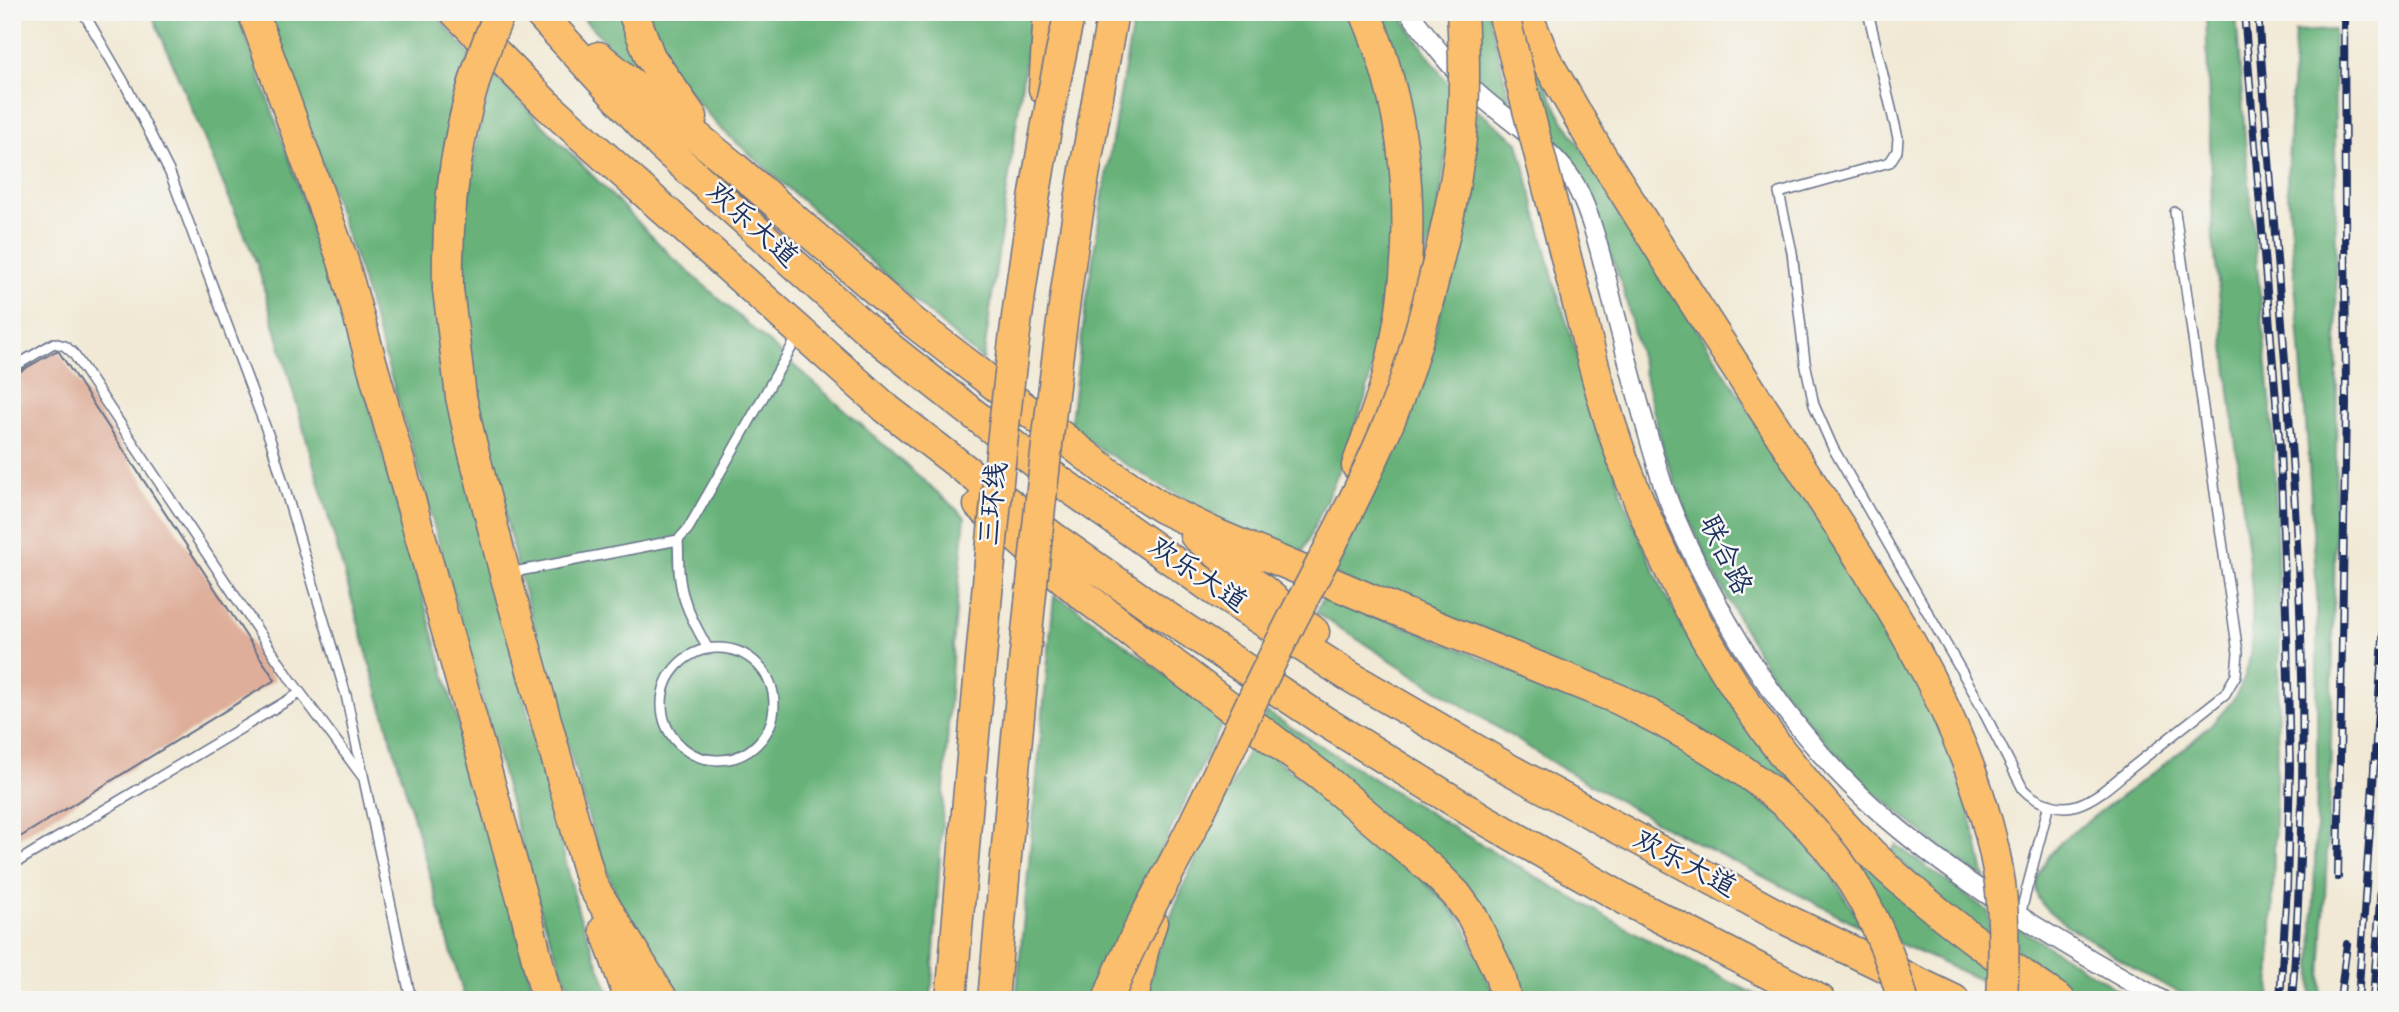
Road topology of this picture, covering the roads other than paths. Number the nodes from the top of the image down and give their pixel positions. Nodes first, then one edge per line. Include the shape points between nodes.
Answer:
1 (83, 12) edge
2 (253, 12) edge
3 (455, 12) edge
4 (500, 12) edge
5 (633, 12) edge
6 (1049, 12) edge
7 (1070, 12) edge
8 (1113, 12) edge
9 (1365, 12) edge
10 (1409, 12) edge
11 (1462, 12) edge
12 (1503, 12) edge
13 (1526, 12) edge
14 (1868, 12) edge
15 (541, 15) edge
16 (733, 166) junction
17 (1037, 174) junction
18 (2175, 212) dead end
19 (800, 331) junction
20 (12, 365) edge
21 (887, 409) junction
22 (1162, 508) junction
23 (678, 540) junction
24 (1325, 555) junction
25 (505, 574) junction
26 (708, 649) junction
27 (1349, 676) junction
28 (300, 693) junction
29 (365, 780) junction
30 (2049, 804) junction
31 (12, 865) edge
32 (1169, 872) junction
33 (592, 885) junction
34 (525, 909) junction
35 (2020, 915) junction
36 (411, 1000) edge
37 (547, 1000) edge
38 (567, 1000) edge
39 (629, 1000) edge
40 (663, 1000) edge
41 (951, 1000) edge
42 (993, 1000) edge
43 (1108, 1000) edge
44 (1133, 1000) edge
45 (1506, 1000) edge
46 (1820, 1000) edge
47 (1903, 1000) edge
48 (1954, 1000) edge
49 (2002, 1000) edge
50 (2060, 1000) edge
51 (2162, 1000) edge

1 - 29 lane via 170,173 271,442 346,695
2 - 34 highway via 343,261
3 - 19 highway, 欢乐大道 via 546,104
4 - 25 highway, bridge via 462,126 447,260 461,397
5 - 16 highway via 650,58
6 - 17 highway, bridge
7 - 17 highway, 三环线, bridge
8 - 42 highway, 三环线, bridge via 1063,313
9 - 24 highway, bridge via 1399,126 1409,233 1388,374
10 - 35 street, 联合路 via 1475,91 1552,157 1574,183 1601,256 1664,487 1688,545 1754,665 1860,794 1925,850
11 - 24 highway, bridge via 1463,116 1439,259 1399,397
12 - 50 highway, bridge via 1606,409 1640,505 1688,608 1731,682 1784,755 1872,854 1972,939
13 - 49 highway, bridge via 1545,58 1594,144 1869,570 1926,670 1971,777 1992,847 2003,910
14 - 30 lane via 1898,138 1897,151 1890,162 1779,193 1814,405 1838,457 1974,693 2022,789
15 - 16 highway via 618,71
15 - 27 highway, 欢乐大道 via 661,145 871,333 1062,482 1213,589
16 - 22 highway via 914,322 1109,473
17 - 41 highway, 三环线, bridge via 998,479
18 - 30 lane via 2238,653 2236,675 2225,694 2099,793 2068,807
19 - 21 highway, 欢乐大道
19 - 23 lane
20 - 28 lane via 54,342 73,353
21 - 45 highway via 955,484 1080,593 1321,776 1433,870 1472,916 1500,975
21 - 46 highway, 欢乐大道 via 1054,538 1324,721 1626,900
22 - 27 highway via 1323,639
22 - 47 highway, bridge via 1389,607 1618,699 1705,744 1769,789 1822,839 1875,922
23 - 25 lane
23 - 26 lane via 682,593
24 - 32 highway, bridge
25 - 33 highway
26 - 26 lane via 689,657 671,674 663,710 679,743 700,757 724,760 748,752 766,734 774,698 766,675 748,657
27 - 48 highway, 欢乐大道 via 1651,848
28 - 29 lane
28 - 31 lane
29 - 36 lane
30 - 35 lane
32 - 43 highway, bridge via 1134,935
32 - 44 highway, bridge via 1143,951
33 - 39 highway
33 - 40 highway
34 - 37 highway
34 - 38 highway
35 - 51 street, 联合路

